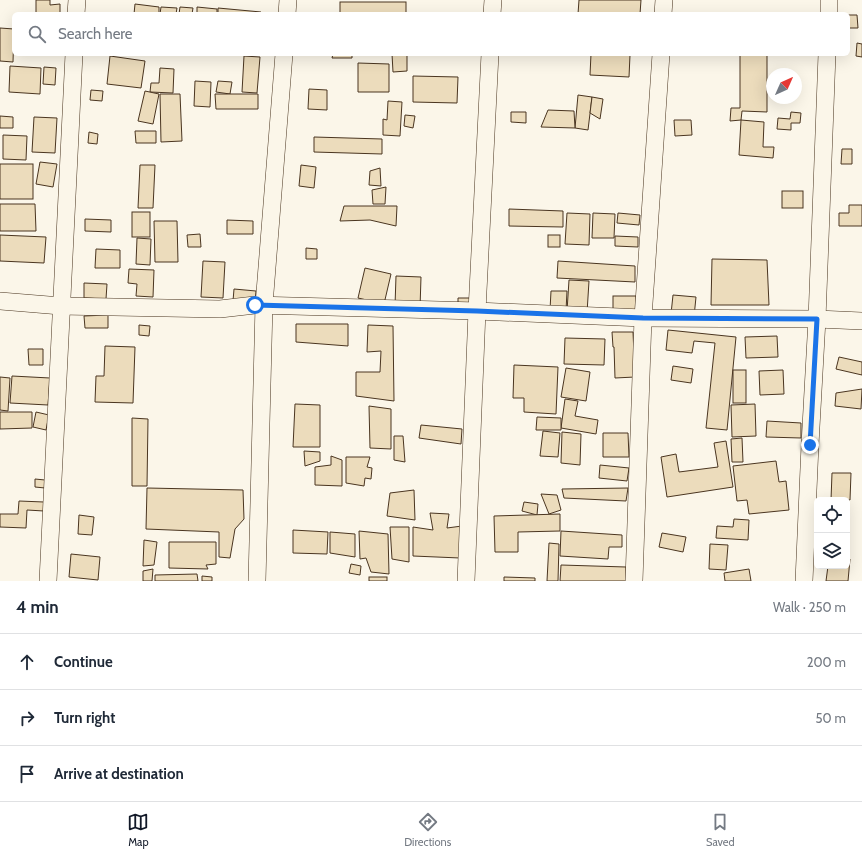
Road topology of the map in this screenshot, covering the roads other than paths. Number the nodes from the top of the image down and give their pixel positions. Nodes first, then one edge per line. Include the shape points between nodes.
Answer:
1 (77, 0) edge
2 (288, 0) edge
3 (493, 0) edge
4 (664, 0) edge
5 (829, 0) edge
6 (76, 12) edge
7 (287, 12) edge
8 (492, 12) edge
9 (663, 12) edge
10 (829, 12) edge
11 (74, 56) edge
12 (284, 56) edge
13 (490, 56) edge
14 (660, 56) edge
15 (827, 56) edge
16 (0, 301) edge
17 (264, 305) junction
18 (61, 306) junction
19 (477, 311) junction
20 (643, 318) junction
21 (817, 319) junction
22 (862, 321) edge
23 (48, 581) edge
24 (257, 581) edge
25 (466, 581) edge
26 (634, 581) edge
27 (804, 581) edge

1 - 6 street
2 - 7 street
3 - 8 street
4 - 9 street
5 - 10 street
11 - 18 street
12 - 17 street
13 - 19 street
14 - 20 street
15 - 21 street
16 - 18 street
17 - 18 street via 220,309
17 - 19 street
17 - 24 street
18 - 23 street
19 - 20 street
19 - 25 street
20 - 21 street
20 - 26 street
21 - 22 street
21 - 27 street

